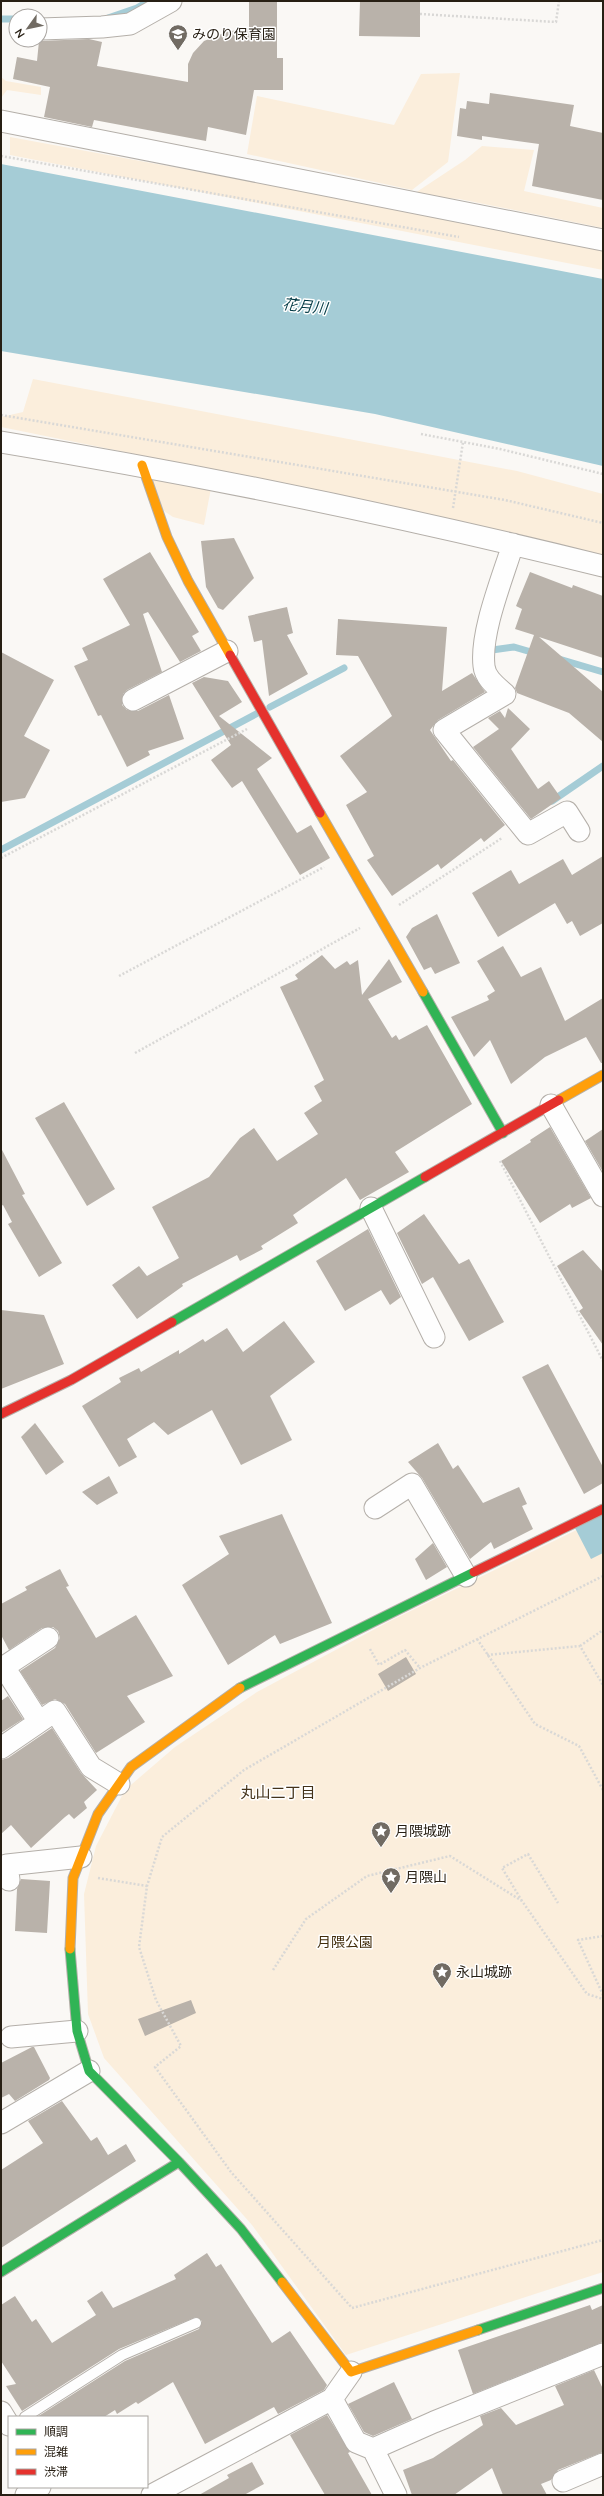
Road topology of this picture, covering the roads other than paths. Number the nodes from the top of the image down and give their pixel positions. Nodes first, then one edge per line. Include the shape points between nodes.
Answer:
1 (171, 1) edge
2 (48, 28) edge
3 (1, 121) edge
4 (603, 240) edge
5 (1, 442) edge
6 (142, 465) junction
7 (513, 544) junction
8 (603, 566) edge
9 (227, 651) junction
10 (133, 700) dead end
11 (579, 831) dead end
12 (603, 1075) edge
13 (551, 1105) junction
14 (503, 1133) junction
15 (603, 1196) edge
16 (371, 1208) junction
17 (434, 1338) dead end
18 (1, 1414) edge
19 (375, 1508) dead end
20 (603, 1509) edge
21 (466, 1576) junction
22 (48, 1638) dead end
23 (39, 1722) junction
24 (1, 1748) edge
25 (119, 1784) junction
26 (81, 1857) junction
27 (8, 1880) dead end
28 (77, 2031) junction
29 (11, 2038) dead end
30 (89, 2071) junction
31 (1, 2123) edge
32 (179, 2162) junction
33 (1, 2272) edge
34 (603, 2288) edge
35 (196, 2323) dead end
36 (603, 2354) edge
37 (351, 2372) junction
38 (332, 2399) junction
39 (1, 2412) edge
40 (27, 2416) edge
41 (8, 2424) edge
42 (373, 2449) junction
43 (603, 2464) edge
44 (563, 2481) dead end
45 (38, 2488) edge
46 (26, 2495) edge
47 (152, 2495) edge
48 (396, 2495) edge

1 - 2 street via 130,24
3 - 4 street
5 - 6 street
6 - 7 street
6 - 9 street via 166,536 188,582
7 - 8 street
7 - 11 street via 487,629 483,666 489,680 505,694 444,730 528,834 567,812
9 - 10 street
9 - 14 street via 268,718
12 - 13 street
13 - 14 street
13 - 15 street
14 - 16 street
16 - 17 street
16 - 18 street via 71,1380
19 - 21 street via 412,1484
20 - 21 street
21 - 25 street via 242,1687 130,1767
22 - 23 street via 4,1668
23 - 24 street
23 - 25 street via 55,1711 91,1767
25 - 26 street via 98,1814
26 - 27 street via 6,1865
26 - 28 street via 73,1878 70,1950
28 - 29 street
28 - 30 street
30 - 31 street
30 - 32 street
32 - 33 street
32 - 37 street via 241,2229
34 - 37 street
35 - 40 lane via 122,2355
36 - 42 street
37 - 38 street
38 - 42 street via 356,2442
38 - 47 street
39 - 41 street
42 - 48 street
43 - 44 street
45 - 46 street

